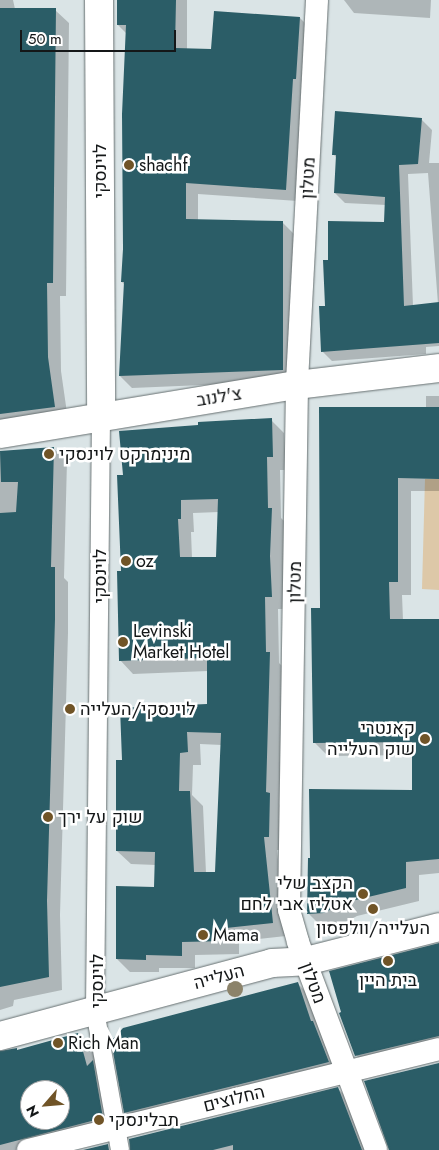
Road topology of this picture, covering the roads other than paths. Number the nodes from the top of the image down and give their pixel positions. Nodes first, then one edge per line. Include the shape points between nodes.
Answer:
1 (99, 0) edge
2 (317, 0) edge
3 (439, 368) edge
4 (297, 385) junction
5 (101, 417) junction
6 (0, 434) edge
7 (439, 927) edge
8 (306, 961) junction
9 (96, 1011) junction
10 (0, 1036) edge
11 (439, 1049) edge
12 (345, 1072) junction
13 (115, 1128) junction
14 (28, 1150) edge
15 (120, 1150) edge
16 (376, 1150) edge

1 - 5 street, לוינסקי
2 - 4 street, מטלון
3 - 4 street, צ'לנוב
4 - 5 street, צ'לנוב
4 - 8 street, מטלון via 289,910 291,924
5 - 6 street, צ'לנוב
5 - 9 street, לוינסקי
7 - 8 street, העלייה
8 - 9 street, העלייה via 272,963
8 - 12 street, מטלון
9 - 10 street, העלייה
9 - 13 street, לוינסקי
11 - 12 street, החלוצים
12 - 13 street, החלוצים
12 - 16 street, מטלון
13 - 14 street, החלוצים
13 - 15 street, לוינסקי

